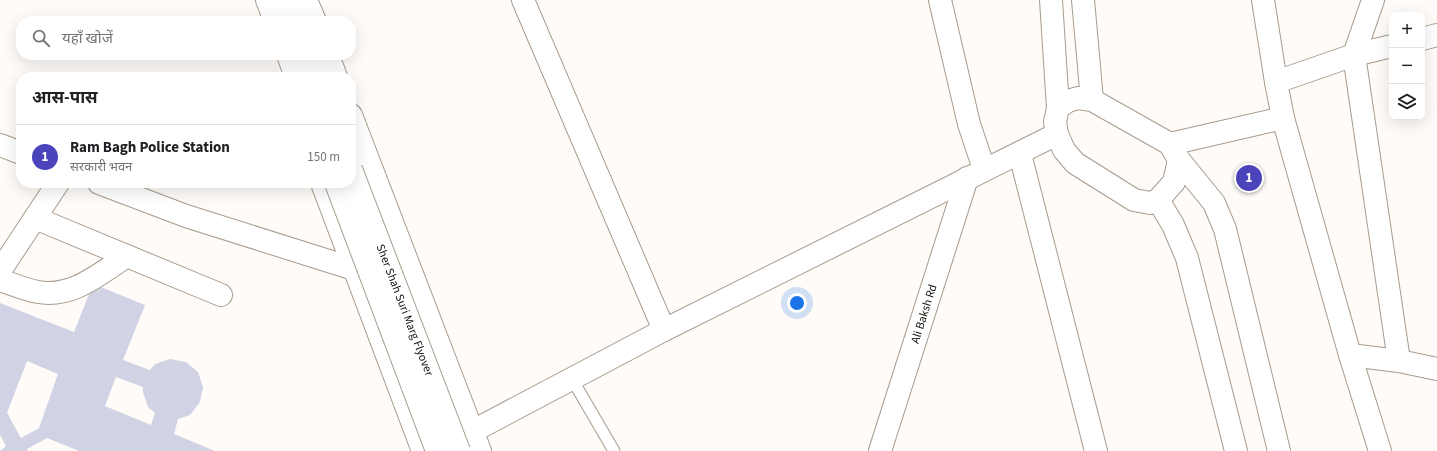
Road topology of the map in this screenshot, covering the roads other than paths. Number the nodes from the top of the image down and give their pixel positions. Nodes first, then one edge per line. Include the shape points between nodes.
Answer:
1 (253, 0) edge
2 (267, 0) edge
3 (286, 0) edge
4 (306, 0) edge
5 (523, 0) edge
6 (940, 0) edge
7 (1051, 0) edge
8 (1083, 0) edge
9 (1263, 0) edge
10 (1373, 0) edge
11 (259, 16) edge
12 (273, 16) edge
13 (293, 16) edge
14 (312, 16) edge
15 (1437, 35) edge
16 (1425, 38) edge
17 (1389, 47) edge
18 (1354, 55) junction
19 (276, 60) edge
20 (290, 60) edge
21 (310, 60) edge
22 (330, 60) edge
23 (280, 72) edge
24 (294, 72) edge
25 (314, 72) edge
26 (334, 72) edge
27 (1276, 82) junction
28 (1092, 100) junction
29 (1058, 108) junction
30 (1283, 118) junction
31 (356, 128) edge
32 (1057, 134) junction
33 (0, 145) edge
34 (16, 151) edge
35 (1174, 152) junction
36 (1020, 154) junction
37 (975, 174) junction
38 (356, 182) edge
39 (55, 188) edge
40 (112, 188) edge
41 (324, 188) edge
42 (338, 188) edge
43 (1158, 200) junction
44 (35, 218) junction
45 (127, 256) junction
46 (0, 270) edge
47 (354, 270) junction
48 (0, 280) edge
49 (221, 295) dead end
50 (664, 330) junction
51 (1350, 355) junction
52 (1399, 361) junction
53 (1437, 369) edge
54 (572, 379) junction
55 (473, 430) junction
56 (423, 451) edge
57 (437, 451) edge
58 (459, 451) edge
59 (480, 451) edge
60 (614, 451) edge
61 (880, 451) edge
62 (1096, 451) edge
63 (1236, 451) edge
64 (1279, 451) edge
65 (1380, 451) edge

1 - 11 main road
2 - 12 main road
3 - 13 main road
4 - 14 main road
5 - 50 main road
6 - 37 main road via 969,124
7 - 29 main road
8 - 28 main road
9 - 27 main road
10 - 18 main road
15 - 16 main road
17 - 18 main road
18 - 27 main road
18 - 52 main road
19 - 23 main road
20 - 24 main road
21 - 25 main road
22 - 26 main road
27 - 30 main road
28 - 29 main road via 1078,98
28 - 35 main road
29 - 32 main road via 1055,122
30 - 35 main road
30 - 51 main road
31 - 55 main road
32 - 36 main road
32 - 43 main road via 1064,150 1075,163 1134,200 1150,203
33 - 34 main road
35 - 43 main road via 1174,182
35 - 64 main road via 1214,203 1225,229
36 - 37 main road
36 - 62 main road
37 - 50 main road
37 - 61 main road, Ali Baksh Rd
38 - 58 main road, Sher Shah Suri Marg Flyover, bridge
39 - 44 main road
40 - 47 main road via 186,216
41 - 47 main road
42 - 57 main road, Sher Shah Suri Marg Flyover, bridge
43 - 63 main road via 1173,225 1187,258
44 - 45 main road
44 - 46 main road
45 - 48 main road via 74,290 64,293 38,292
45 - 49 main road
47 - 56 main road
50 - 54 main road
51 - 52 main road
51 - 65 main road
52 - 53 main road
54 - 55 main road
54 - 60 lane
55 - 57 main road
55 - 59 main road

